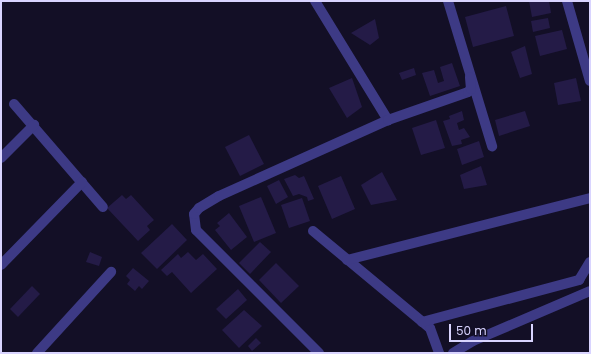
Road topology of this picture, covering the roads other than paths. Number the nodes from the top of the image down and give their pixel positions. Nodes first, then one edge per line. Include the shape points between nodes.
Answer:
1 (315, 1) edge
2 (448, 1) edge
3 (567, 1) edge
4 (588, 66) edge
5 (470, 77) junction
6 (590, 81) edge
7 (14, 104) dead end
8 (388, 120) junction
9 (34, 125) junction
10 (492, 146) dead end
11 (1, 158) edge
12 (82, 182) junction
13 (590, 198) edge
14 (103, 207) dead end
15 (312, 232) dead end
16 (347, 260) junction
17 (590, 262) edge
18 (1, 265) edge
19 (111, 272) dead end
20 (590, 291) edge
21 (422, 322) junction
22 (37, 353) edge
23 (319, 353) edge
24 (439, 353) edge
25 (453, 353) edge

1 - 8 street
2 - 5 street
3 - 4 street
4 - 6 street
5 - 8 street via 471,89 468,92
5 - 10 street
7 - 9 street
8 - 23 street via 219,196 194,214 196,230
9 - 11 street
9 - 12 street
12 - 14 street
12 - 18 street
13 - 16 street
15 - 16 street
16 - 21 street
17 - 21 street via 579,280
19 - 22 street
20 - 25 street via 473,341
21 - 24 street via 430,328

